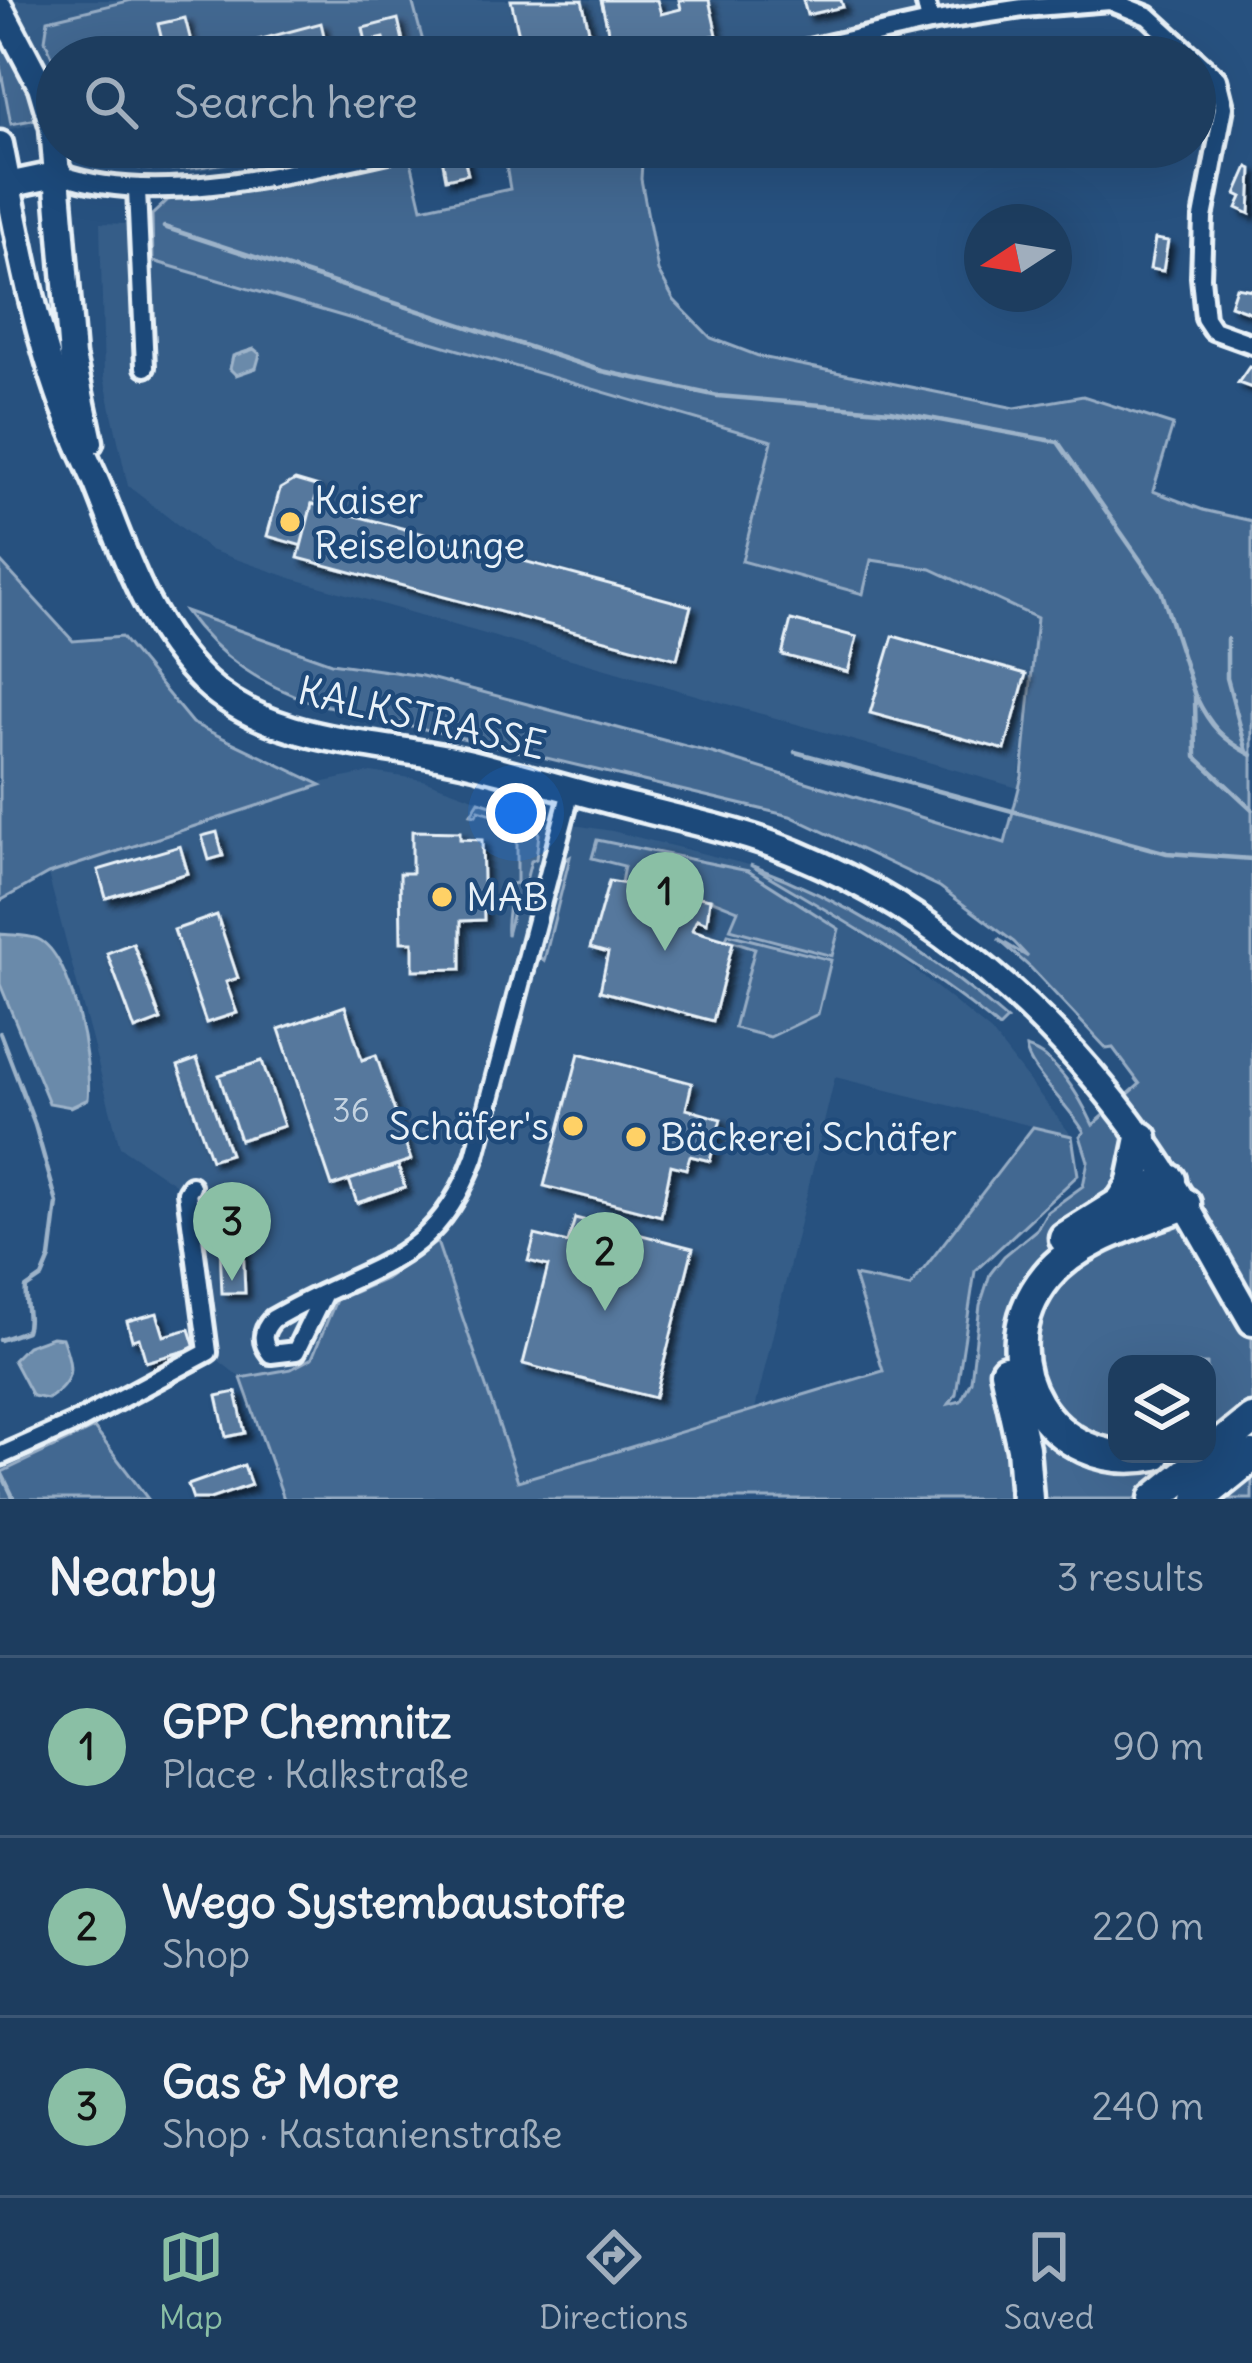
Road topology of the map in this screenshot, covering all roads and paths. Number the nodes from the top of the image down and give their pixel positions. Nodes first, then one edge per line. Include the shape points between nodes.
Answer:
1 (925, 0) edge
2 (0, 8) edge
3 (930, 22) junction
4 (867, 36) edge
5 (1170, 36) edge
6 (36, 76) edge
7 (1216, 78) edge
8 (0, 144) edge
9 (1216, 156) edge
10 (59, 168) edge
11 (309, 168) edge
12 (1214, 168) edge
13 (60, 174) junction
14 (8, 185) junction
15 (137, 190) junction
16 (1252, 344) edge
17 (145, 367) dead end
18 (97, 485) junction
19 (571, 791) junction
20 (1142, 1138) junction
21 (191, 1186) dead end
22 (1177, 1192) junction
23 (1121, 1203) junction
24 (323, 1295) dead end
25 (1252, 1322) edge
26 (1252, 1404) edge
27 (1252, 1420) edge
28 (1216, 1423) edge
29 (0, 1456) edge
30 (1108, 1456) edge
31 (1252, 1456) edge
32 (1028, 1499) edge
33 (1155, 1499) edge
34 (1199, 1499) edge

1 - 3 street
2 - 6 main road, KALKSTRASSE
3 - 4 street
3 - 5 street via 1110,2 1148,16
7 - 9 street via 1224,107
8 - 14 main road, KALKSTRASSE
10 - 13 main road, KALKSTRASSE
11 - 15 street
12 - 16 street via 1202,242 1205,318 1213,330
13 - 14 main road
13 - 15 street
13 - 18 main road, KALKSTRASSE via 72,356
14 - 18 main road, KALKSTRASSE via 43,338
15 - 17 street
18 - 19 main road, KALKSTRASSE via 159,628 208,686 291,728
19 - 20 main road, KALKSTRASSE via 794,852 905,909 1016,994 1088,1067
19 - 24 street, KALKSTRASSE via 476,1156 457,1202 414,1248
20 - 22 main road, KALKSTRASSE
20 - 23 highway
21 - 29 street via 208,1352
22 - 23 highway
22 - 25 main road, KALKSTRASSE
22 - 30 highway via 1066,1258 1035,1292 1019,1347 1032,1399 1078,1446
23 - 32 highway via 1052,1246 1010,1301 1004,1359
26 - 28 highway
27 - 33 highway
31 - 34 highway

